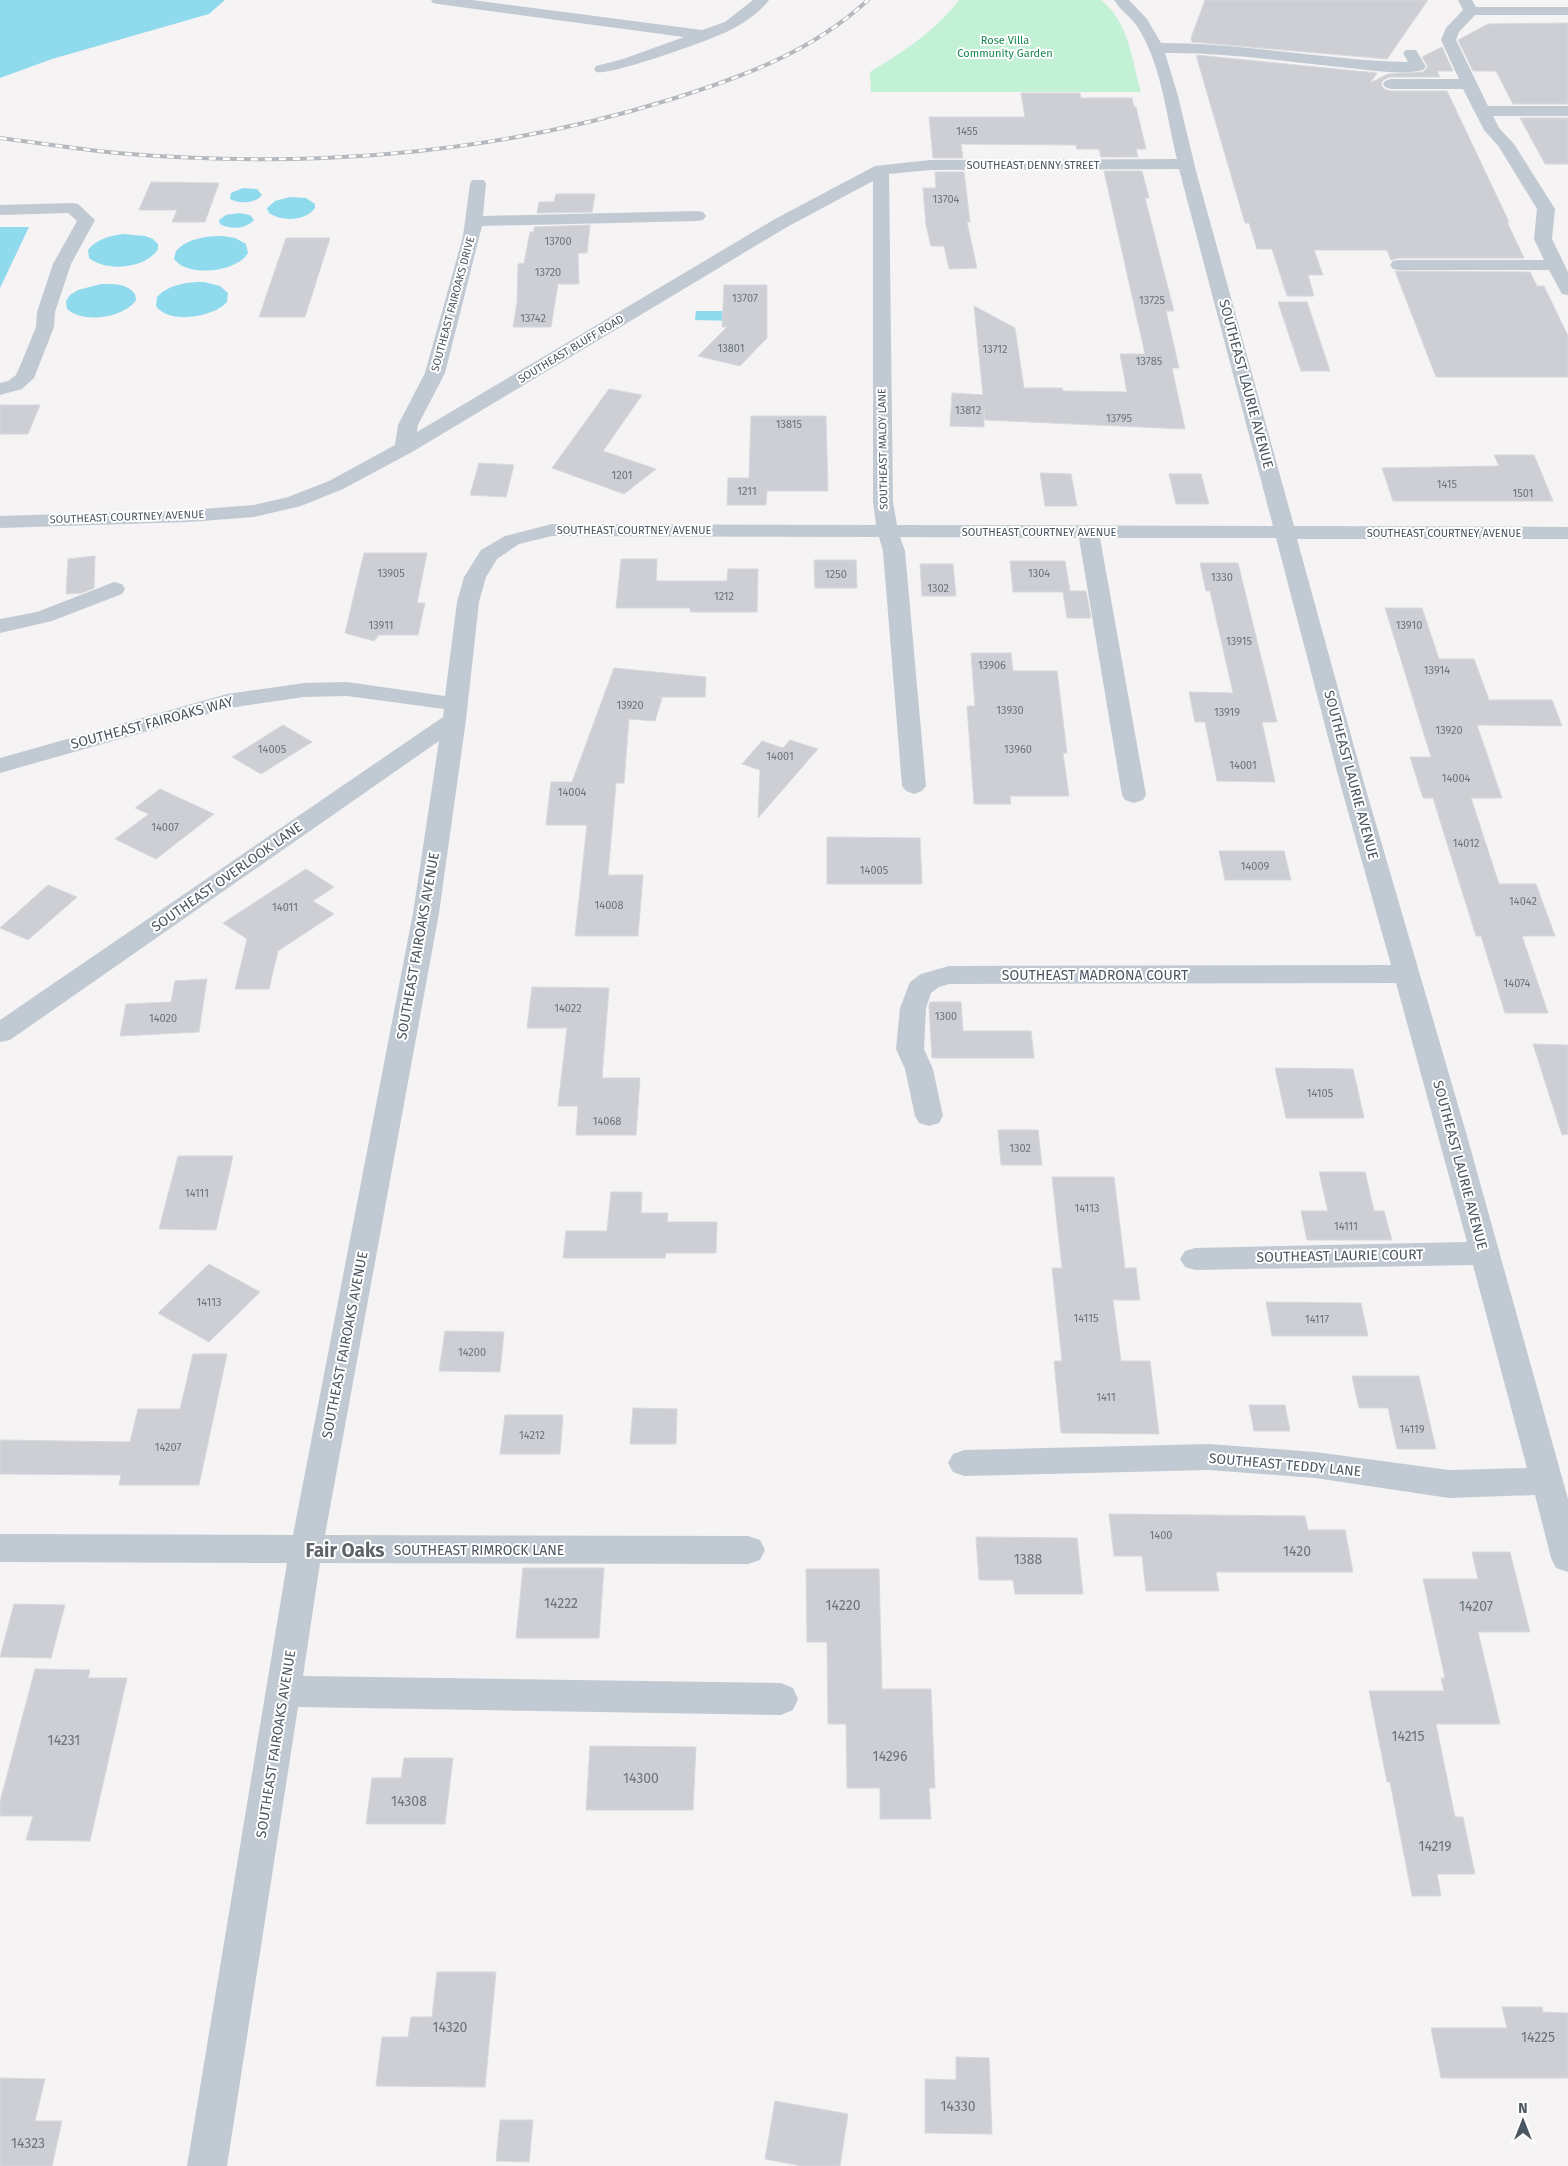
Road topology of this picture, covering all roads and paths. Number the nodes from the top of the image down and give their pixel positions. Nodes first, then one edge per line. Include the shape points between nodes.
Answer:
1 (438, 0) edge
2 (762, 0) edge
3 (1121, 0) edge
4 (1468, 5) edge
5 (1568, 11) edge
6 (704, 35) junction
7 (1155, 48) junction
8 (1411, 52) dead end
9 (602, 69) dead end
10 (1365, 76) junction
11 (1469, 84) junction
12 (1484, 111) junction
13 (1568, 111) edge
14 (1186, 164) junction
15 (880, 170) junction
16 (478, 184) dead end
17 (0, 210) edge
18 (697, 216) dead end
19 (474, 221) junction
20 (1399, 265) dead end
21 (1556, 265) junction
22 (1568, 290) edge
23 (0, 389) edge
24 (405, 448) junction
25 (254, 511) joint
26 (0, 522) edge
27 (888, 531) junction
28 (1089, 533) junction
29 (1286, 533) junction
30 (1568, 533) edge
31 (512, 540) joint
32 (114, 588) dead end
33 (0, 626) edge
34 (455, 712) junction
35 (0, 766) edge
36 (914, 786) dead end
37 (1134, 795) dead end
38 (1407, 974) junction
39 (0, 1033) edge
40 (929, 1116) dead end
41 (1484, 1254) junction
42 (1195, 1259) dead end
43 (964, 1463) dead end
44 (1555, 1496) edge
45 (0, 1548) edge
46 (306, 1550) junction
47 (748, 1550) dead end
48 (1568, 1558) edge
49 (284, 1691) junction
50 (781, 1699) dead end
51 (208, 2166) edge

1 - 6 street
2 - 6 street via 730,25
3 - 7 street, SOUTHEAST LAURIE AVENUE via 1144,25
4 - 5 street
4 - 11 street via 1448,40
6 - 9 street via 628,63
7 - 10 street via 1194,47
7 - 14 street, SOUTHEAST LAURIE AVENUE
8 - 10 street via 1418,67 1377,67
10 - 11 street
11 - 12 street
12 - 13 street
12 - 21 street via 1492,130 1506,144 1546,210 1543,240
14 - 15 street, SOUTHEAST DENNY STREET via 930,165
14 - 29 street, SOUTHEAST LAURIE AVENUE
15 - 24 street, SOUTHEAST BLUFF ROAD via 772,228
15 - 27 street, SOUTHEAST MALOY LANE via 883,502
16 - 19 street, SOUTHEAST FAIROAKS DRIVE
17 - 23 street via 72,208 86,220 62,264 46,312 45,327 24,378 15,385
18 - 19 street
19 - 24 street, SOUTHEAST FAIROAKS DRIVE via 435,373 408,425
20 - 21 street
21 - 22 street
24 - 25 street, SOUTHEAST BLUFF ROAD via 336,485 294,502
25 - 26 street, SOUTHEAST COURTNEY AVENUE
27 - 28 street, SOUTHEAST COURTNEY AVENUE
27 - 31 street, SOUTHEAST COURTNEY AVENUE via 552,530
27 - 36 street, SOUTHEAST MALOY LANE via 894,551
28 - 29 street, SOUTHEAST COURTNEY AVENUE
28 - 37 street
29 - 30 street, SOUTHEAST COURTNEY AVENUE
29 - 38 street, SOUTHEAST LAURIE AVENUE
31 - 34 street, SOUTHEAST FAIROAKS AVENUE via 489,555 475,577 468,602
32 - 33 street via 33,621
34 - 35 street, SOUTHEAST FAIROAKS WAY via 347,690 304,690 227,701
34 - 39 street, SOUTHEAST OVERLOOK LANE
34 - 46 street, SOUTHEAST FAIROAKS AVENUE via 426,913
38 - 40 street, SOUTHEAST MADRONA COURT via 949,975 930,980 919,988 913,1008 910,1049 919,1068
38 - 41 street, SOUTHEAST LAURIE AVENUE
41 - 42 street, SOUTHEAST LAURIE COURT
41 - 44 street, SOUTHEAST LAURIE AVENUE
43 - 44 street, SOUTHEAST TEDDY LANE via 1209,1457 1315,1465
44 - 48 street, SOUTHEAST LAURIE AVENUE
45 - 46 street, SOUTHEAST RIMROCK LANE
46 - 47 street, SOUTHEAST RIMROCK LANE
46 - 49 street, SOUTHEAST FAIROAKS AVENUE
49 - 50 street
49 - 51 street, SOUTHEAST FAIROAKS AVENUE

